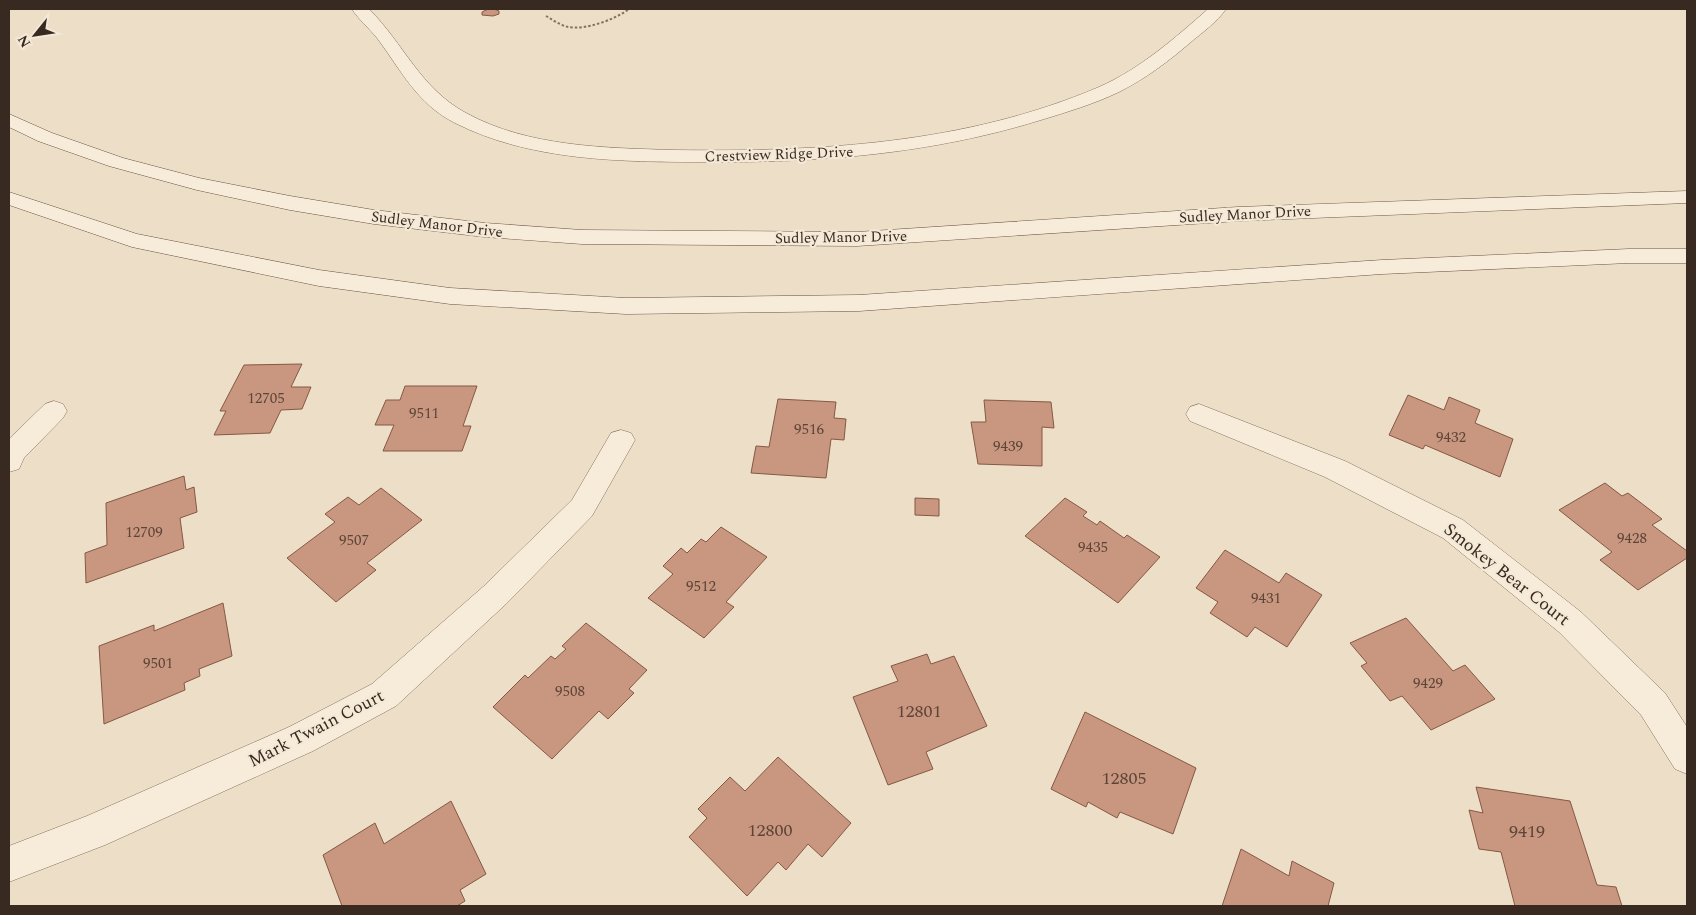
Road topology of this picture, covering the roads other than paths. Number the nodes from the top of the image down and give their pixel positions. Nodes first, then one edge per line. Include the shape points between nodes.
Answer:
1 (360, 9) edge
2 (1218, 9) edge
3 (9, 120) edge
4 (1687, 197) edge
5 (9, 198) edge
6 (1687, 256) edge
7 (54, 411) dead end
8 (1199, 414) dead end
9 (621, 440) dead end
10 (9, 461) edge
11 (1687, 757) edge
12 (9, 864) edge

1 - 2 main road, Crestview Ridge Drive via 388,41 423,93 445,110 480,127 522,140 589,151 758,157 857,152 955,137 1014,123 1084,100 1134,77 1171,51
3 - 4 main road, Sudley Manor Drive via 45,137 116,162 271,200 374,217 582,237 857,239 1238,214
5 - 6 main road via 132,240 319,278 450,296 626,306 859,303 1382,267
7 - 10 main road via 12,453
8 - 11 main road, Smokey Bear Court via 1335,469 1453,529 1570,622 1653,704
9 - 12 main road, Mark Twain Court via 582,508 495,595 384,695 301,739 92,832

